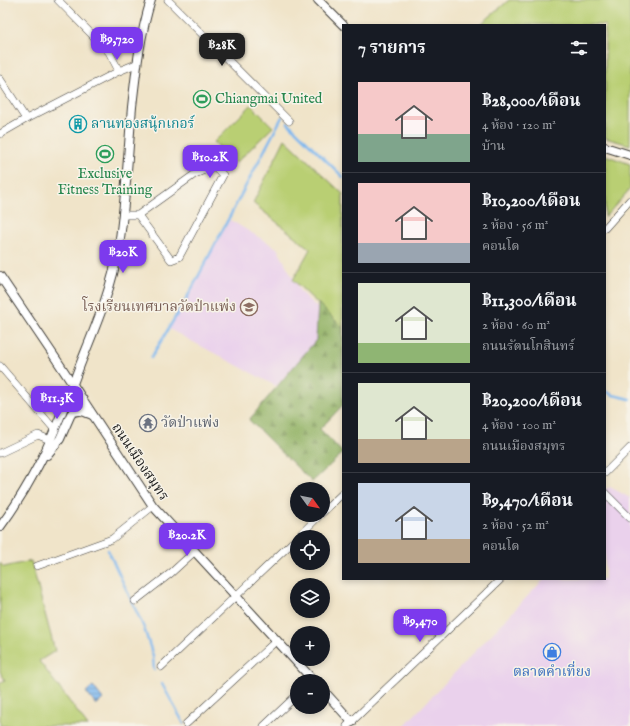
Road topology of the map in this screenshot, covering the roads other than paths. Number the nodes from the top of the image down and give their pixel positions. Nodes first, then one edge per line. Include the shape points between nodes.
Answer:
1 (58, 0) edge
2 (151, 0) edge
3 (168, 0) edge
4 (318, 0) edge
5 (342, 24) edge
6 (136, 64) junction
7 (119, 71) junction
8 (0, 79) edge
9 (26, 119) junction
10 (289, 120) dead end
11 (0, 134) edge
12 (606, 147) edge
13 (630, 154) edge
14 (630, 200) edge
15 (123, 215) junction
16 (138, 215) junction
17 (606, 227) edge
18 (0, 276) edge
19 (0, 366) edge
20 (73, 385) junction
21 (92, 415) junction
22 (55, 430) junction
23 (50, 440) junction
24 (630, 448) edge
25 (0, 453) edge
26 (38, 467) junction
27 (606, 472) edge
28 (342, 494) edge
29 (606, 494) edge
30 (330, 505) edge
31 (153, 506) junction
32 (630, 518) edge
33 (313, 522) edge
34 (0, 527) edge
35 (304, 530) edge
36 (290, 544) edge
37 (195, 551) junction
38 (36, 566) dead end
39 (500, 580) edge
40 (235, 595) junction
41 (135, 601) dead end
42 (277, 640) junction
43 (161, 667) dead end
44 (307, 674) edge
45 (330, 699) edge
46 (290, 702) edge
47 (186, 724) dead end
48 (349, 724) edge
49 (264, 726) edge

1 - 7 street via 109,52
2 - 6 street
3 - 10 street
4 - 5 street
6 - 7 street
6 - 15 street
7 - 9 street
8 - 9 street
9 - 11 street
12 - 13 street
14 - 17 street
15 - 16 street
15 - 20 street via 112,280
16 - 16 street via 195,174 214,166 223,175 180,257 171,260
18 - 20 street, ถนนเมืองสมุทร
19 - 22 street
20 - 21 street, ถนนเมืองสมุทร
20 - 22 street
21 - 26 street via 79,410 74,411 60,439
21 - 31 street, ถนนเมืองสมุทร
22 - 23 street
23 - 25 street via 38,435
23 - 26 street
24 - 27 street
26 - 34 street
28 - 30 street
29 - 32 street
31 - 37 street, ถนนเมืองสมุทร
31 - 38 street via 112,539
33 - 35 street
36 - 40 street
37 - 40 street, ถนนเมืองสมุทร
37 - 41 street
39 - 48 street
40 - 42 street, ถนนเมืองสมุทร
40 - 43 street
42 - 44 street, ถนนเมืองสมุทร
42 - 47 street
45 - 48 street
46 - 49 street

